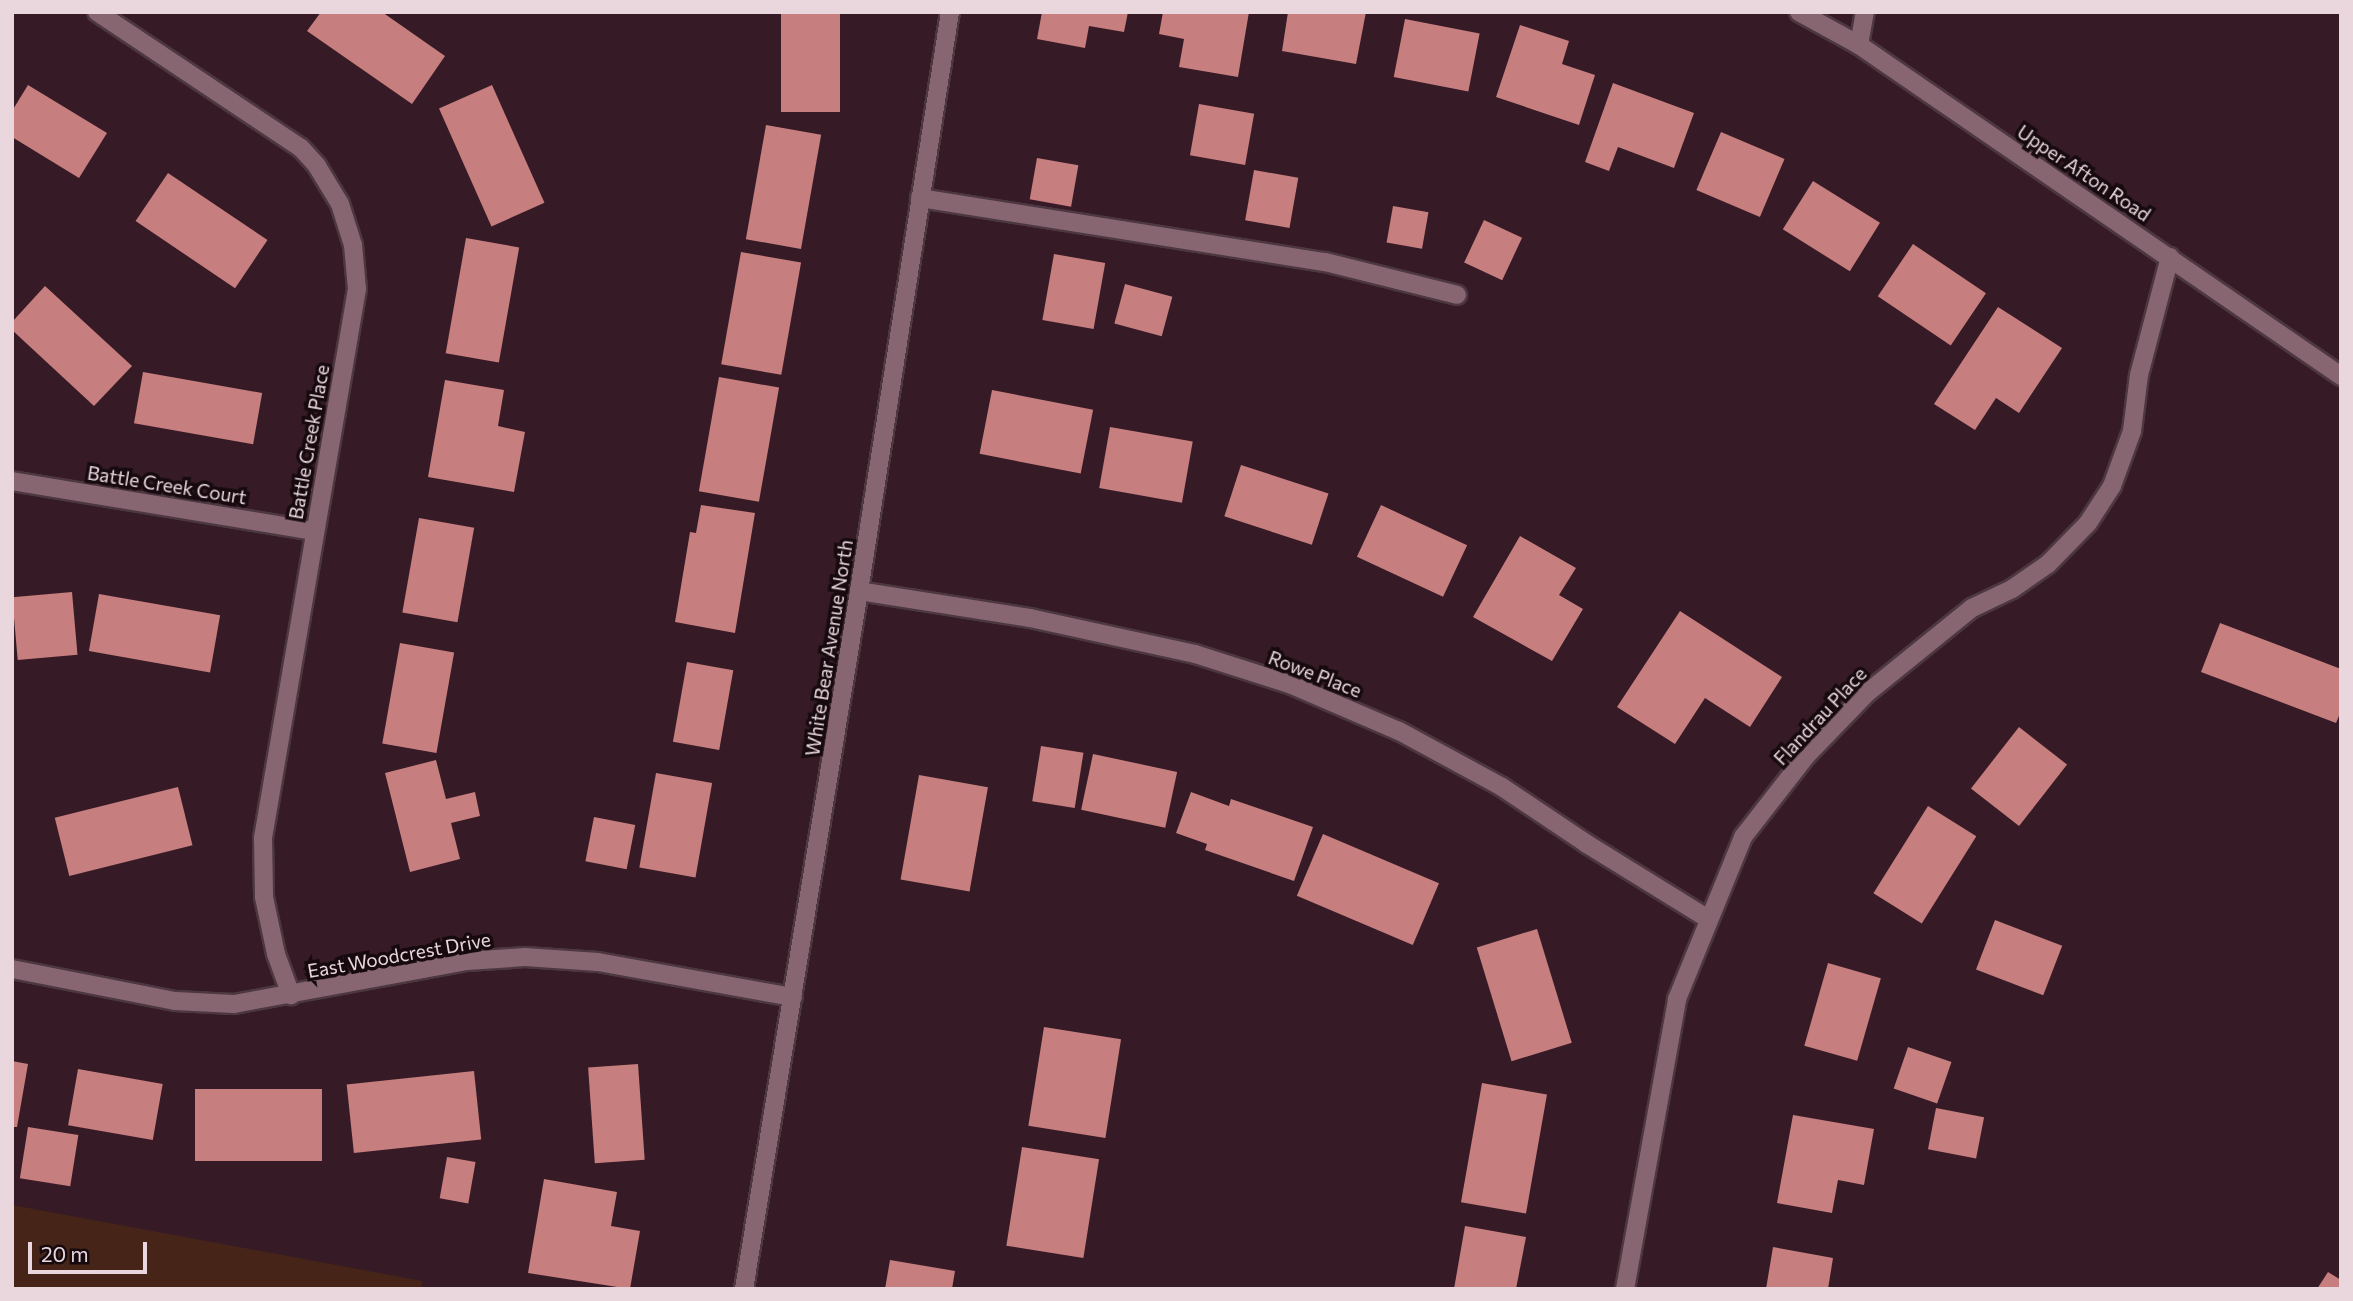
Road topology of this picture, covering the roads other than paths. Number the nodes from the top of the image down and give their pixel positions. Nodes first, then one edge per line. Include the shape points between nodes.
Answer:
1 (97, 12) edge
2 (950, 12) edge
3 (1799, 12) edge
4 (1865, 12) edge
5 (1858, 45) junction
6 (919, 198) junction
7 (2170, 257) junction
8 (1457, 295) dead end
9 (2341, 376) edge
10 (12, 481) edge
11 (315, 531) junction
12 (859, 591) junction
13 (1707, 918) junction
14 (12, 968) edge
15 (291, 995) junction
16 (793, 997) junction
17 (744, 1289) edge
18 (1625, 1289) edge

1 - 11 street, Battle Creek Place via 301,148 340,204 353,245 357,289
2 - 6 street, White Bear Avenue North
3 - 5 street, Upper Afton Road
4 - 5 street
5 - 7 street, Upper Afton Road
6 - 8 street via 1325,262
6 - 12 street, White Bear Avenue North
7 - 9 street, Upper Afton Road
7 - 13 street, Flandrau Place via 2139,375 2132,431 2112,486 2088,523 2048,564 2012,589 1972,608 1867,693 1806,756 1743,837
10 - 11 street, Battle Creek Court
11 - 15 street, Battle Creek Place via 263,838 264,897 276,954
12 - 13 street, Rowe Place via 1030,618 1170,648 1292,685 1399,731 1502,787
12 - 16 street, White Bear Avenue North
13 - 18 street, Flandrau Place via 1677,999
14 - 15 street, East Woodcrest Drive via 175,1000 234,1004
15 - 16 street, East Woodcrest Drive via 467,961 525,957 598,962
16 - 17 street, White Bear Avenue North

